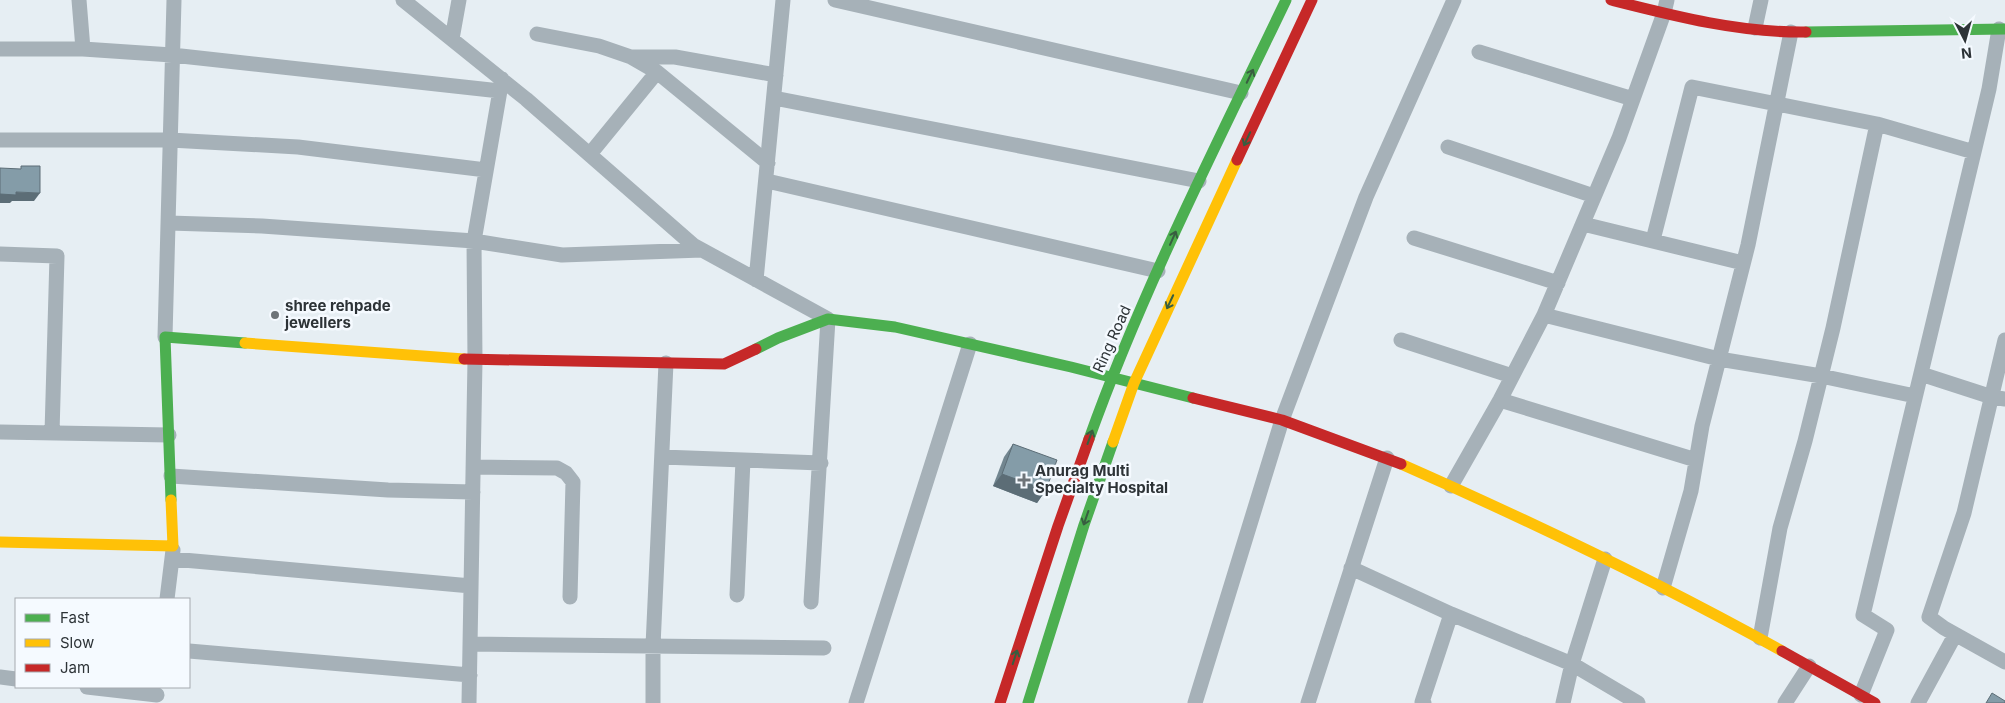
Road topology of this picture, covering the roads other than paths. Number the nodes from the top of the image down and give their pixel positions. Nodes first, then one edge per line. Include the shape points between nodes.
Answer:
1 (79, 0) edge
2 (174, 0) edge
3 (403, 0) edge
4 (459, 0) edge
5 (783, 0) edge
6 (835, 0) edge
7 (1286, 0) edge
8 (1312, 0) edge
9 (1454, 0) edge
10 (1611, 0) edge
11 (1761, 0) edge
12 (1666, 7) edge
13 (1755, 28) junction
14 (2002, 29) edge
15 (1791, 32) junction
16 (537, 34) dead end
17 (452, 39) junction
18 (83, 49) junction
19 (0, 50) edge
20 (1479, 52) dead end
21 (172, 55) junction
22 (631, 57) junction
23 (657, 72) junction
24 (776, 75) junction
25 (501, 85) junction
26 (1241, 93) junction
27 (774, 98) junction
28 (1633, 99) junction
29 (1776, 104) junction
30 (1877, 124) junction
31 (0, 140) edge
32 (170, 140) junction
33 (1448, 147) dead end
34 (1974, 152) junction
35 (590, 154) junction
36 (768, 162) junction
37 (486, 170) junction
38 (767, 181) junction
39 (1199, 181) junction
40 (1594, 196) junction
41 (169, 223) junction
42 (1583, 224) junction
43 (1414, 238) dead end
44 (1653, 240) junction
45 (474, 241) junction
46 (702, 250) junction
47 (0, 254) edge
48 (1743, 263) junction
49 (1158, 271) junction
50 (756, 280) junction
51 (1558, 283) junction
52 (1544, 315) junction
53 (828, 319) junction
54 (165, 338) junction
55 (1401, 340) dead end
56 (2005, 340) edge
57 (970, 344) junction
58 (1719, 359) junction
59 (475, 360) junction
60 (666, 363) junction
61 (1920, 374) junction
62 (1512, 376) junction
63 (1821, 376) junction
64 (1111, 378) junction
65 (1134, 383) junction
66 (1915, 396) junction
67 (1998, 398) edge
68 (1500, 400) junction
69 (1282, 420) junction
70 (0, 432) edge
71 (52, 433) junction
72 (169, 435) junction
73 (662, 457) junction
74 (1387, 458) junction
75 (743, 460) junction
76 (1696, 460) junction
77 (821, 463) junction
78 (473, 467) junction
79 (171, 476) junction
80 (1451, 486) junction
81 (473, 492) junction
82 (0, 542) edge
83 (173, 553) junction
84 (1605, 559) junction
85 (1351, 568) junction
86 (471, 586) junction
87 (1663, 588) junction
88 (737, 595) dead end
89 (570, 597) dead end
90 (167, 598) edge
91 (811, 602) dead end
92 (1451, 614) junction
93 (1955, 635) junction
94 (1760, 638) junction
95 (470, 644) junction
96 (653, 646) junction
97 (824, 648) dead end
98 (190, 651) edge
99 (2005, 662) edge
100 (1572, 664) junction
101 (1809, 666) junction
102 (470, 675) junction
103 (0, 677) edge
104 (15, 679) edge
105 (96, 688) edge
106 (157, 695) edge
107 (1861, 695) junction
108 (469, 703) edge
109 (653, 703) edge
110 (856, 703) edge
111 (1000, 703) edge
112 (1028, 703) edge
113 (1195, 703) edge
114 (1308, 703) edge
115 (1422, 703) edge
116 (1563, 703) edge
117 (1638, 703) edge
118 (1785, 703) edge
119 (1876, 703) edge
120 (1918, 703) edge

1 - 18 street
2 - 21 street
3 - 17 street
4 - 17 street
5 - 24 street
6 - 26 street
26 -> 7 main road, Ring Road
8 -> 65 main road
9 - 69 street via 1366,197
10 - 12 main road
11 - 13 street
12 - 13 main road
12 - 28 street
13 - 15 main road
14 - 15 main road
14 - 34 street
15 - 29 street
16 - 22 street via 599,46
17 - 25 street
18 - 19 street
18 - 21 street
20 - 28 street
21 - 25 street
21 - 32 street
22 - 23 street
22 - 24 street via 675,58
23 - 35 street
23 - 36 street
24 - 27 street
25 - 35 street
25 - 37 street
26 - 39 main road, Ring Road
27 - 36 street
27 - 39 street
28 - 40 street
29 - 30 street
29 - 44 street via 1692,87
29 - 48 street
30 - 34 street
30 - 63 street
31 - 32 street
32 - 37 street via 298,147
32 - 41 street
33 - 40 street
34 - 61 street
35 - 46 street
36 - 38 street
37 - 45 street
38 - 49 street
38 - 50 street
49 -> 39 main road, Ring Road
40 - 42 street
41 - 45 street
41 - 54 street
42 - 44 street
42 - 51 street
43 - 51 street
44 - 48 street
45 - 46 street via 562,255
45 - 59 street
46 - 50 street
47 - 71 street via 57,256
48 - 58 street
49 - 64 main road, Ring Road
50 - 53 street
51 - 52 street
52 - 58 street
52 - 62 street
53 - 57 main road via 895,327
53 - 60 main road via 724,364
53 - 77 street
54 - 59 main road
54 - 72 main road
55 - 62 street
56 - 67 street
57 - 64 main road
57 - 110 street
58 - 63 street
58 - 76 street
59 - 60 main road
59 - 78 street
60 - 73 street
61 - 66 street
61 - 67 street
62 - 68 street
63 - 66 street
63 - 94 street via 1780,528
64 - 65 main road
111 -> 64 main road, Ring Road
65 - 69 main road
65 -> 112 main road via 1084,525
66 - 107 street via 1863,615 1887,630
67 - 93 street via 1929,617
68 - 76 street
68 - 80 street
69 - 74 main road
69 - 113 street
70 - 71 street
71 - 72 street
72 - 79 main road
73 - 75 street
73 - 96 street
74 - 80 main road
74 - 85 street
75 - 77 street
75 - 88 street
76 - 87 street via 1691,491
77 - 91 street
78 - 81 street
78 - 89 street via 557,468 570,477 573,482
79 - 81 street
79 - 83 main road
80 - 84 main road
81 - 86 street
82 - 83 main road
83 - 86 street
83 - 90 street
84 - 87 main road
84 - 100 street
85 - 92 street
85 - 114 street
86 - 95 street
87 - 94 main road
92 - 100 street
92 - 115 street
93 - 99 street
93 - 120 street
94 - 101 main road
95 - 96 street
95 - 102 street
96 - 97 street
96 - 109 street
98 - 102 street
100 - 116 street
100 - 117 street
101 - 107 main road
101 - 118 street
102 - 108 street
103 - 104 street
105 - 106 street
107 - 119 main road

